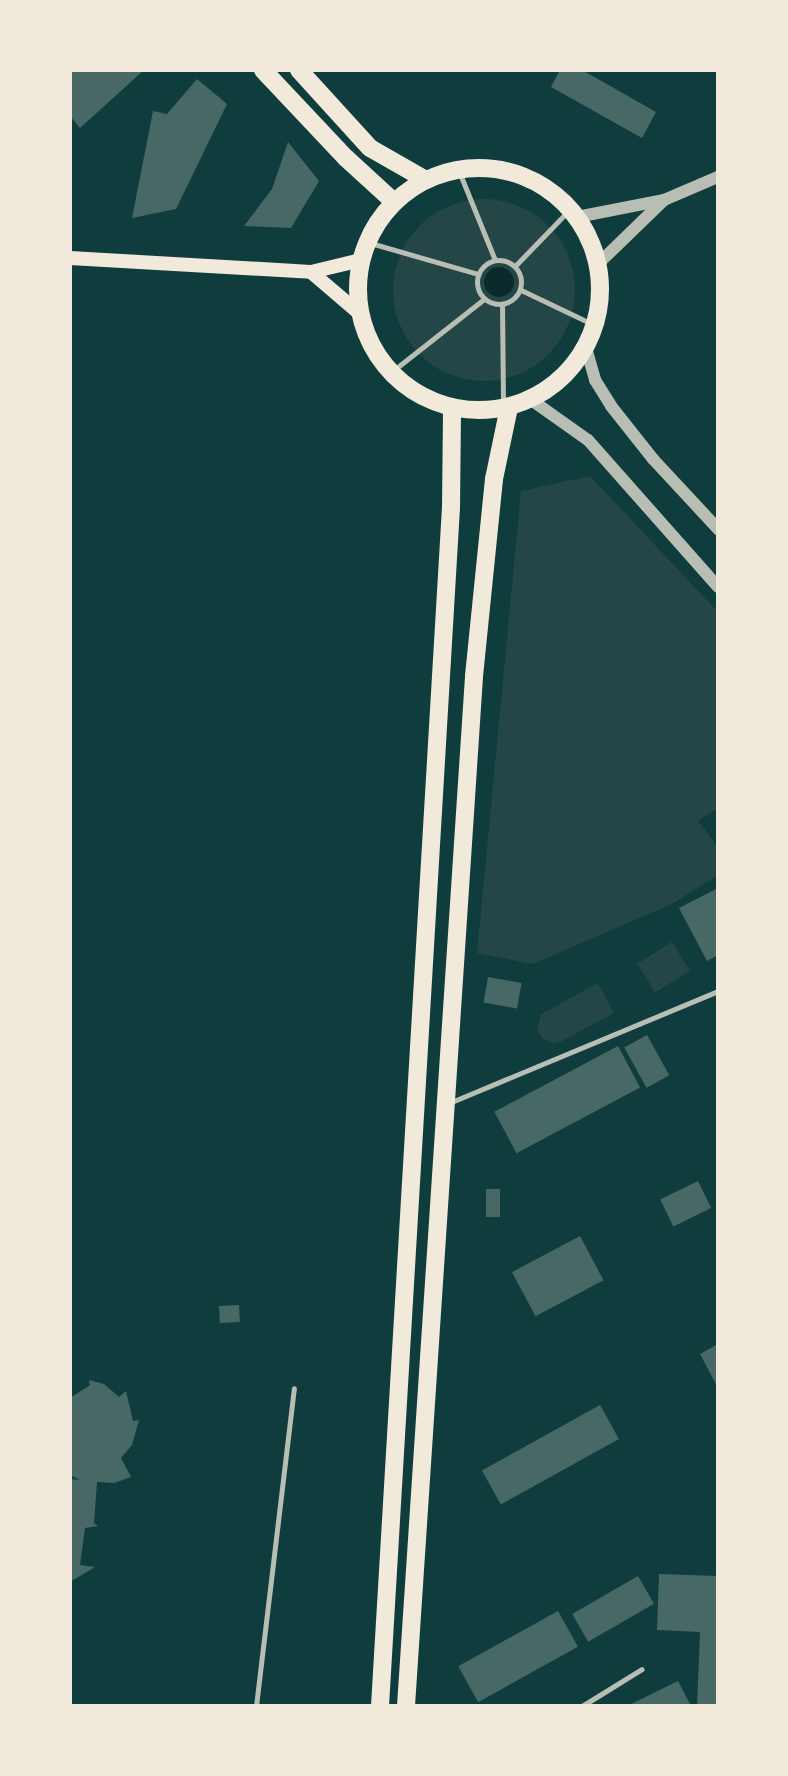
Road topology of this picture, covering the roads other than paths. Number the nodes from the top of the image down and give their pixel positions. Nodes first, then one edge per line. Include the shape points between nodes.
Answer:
1 (263, 70) edge
2 (299, 70) edge
3 (458, 169) junction
4 (718, 177) edge
5 (426, 180) junction
6 (664, 200) junction
7 (394, 202) junction
8 (574, 213) junction
9 (367, 242) junction
10 (70, 258) edge
11 (361, 260) junction
12 (495, 260) junction
13 (599, 263) junction
14 (515, 265) junction
15 (311, 272) junction
16 (478, 274) junction
17 (521, 290) junction
18 (484, 299) junction
19 (502, 304) junction
20 (359, 313) junction
21 (596, 326) junction
22 (586, 348) junction
23 (390, 373) junction
24 (530, 399) junction
25 (506, 407) junction
26 (452, 409) junction
27 (718, 529) edge
28 (718, 587) edge
29 (718, 991) edge
30 (444, 1105) junction
31 (294, 1388) dead end
32 (642, 1669) dead end
33 (256, 1706) edge
34 (380, 1706) edge
35 (406, 1706) edge
36 (582, 1706) edge

1 - 7 main road
2 - 5 main road via 370,148
3 - 5 main road
3 - 8 main road via 483,167 520,174 553,191
3 - 12 lane
4 - 6 street
5 - 7 main road
6 - 8 street
6 - 13 street
7 - 9 main road
8 - 13 main road via 588,233
8 - 14 lane
9 - 11 main road
9 - 16 lane
10 - 15 main road
11 - 15 main road
11 - 20 main road
12 - 14 lane
12 - 16 lane
13 - 21 main road
14 - 17 lane
15 - 20 main road
16 - 18 lane via 476,283
17 - 19 lane
17 - 21 lane
18 - 19 lane
18 - 23 lane
19 - 25 lane
20 - 23 main road via 366,336
21 - 22 main road
22 - 24 main road via 562,378
22 - 27 street via 595,380 611,406
23 - 26 main road via 411,390
24 - 25 main road
24 - 28 street via 589,440
25 - 26 main road
25 - 30 main road via 475,662
26 - 34 main road
29 - 30 lane
30 - 35 main road
31 - 33 lane
32 - 36 lane

